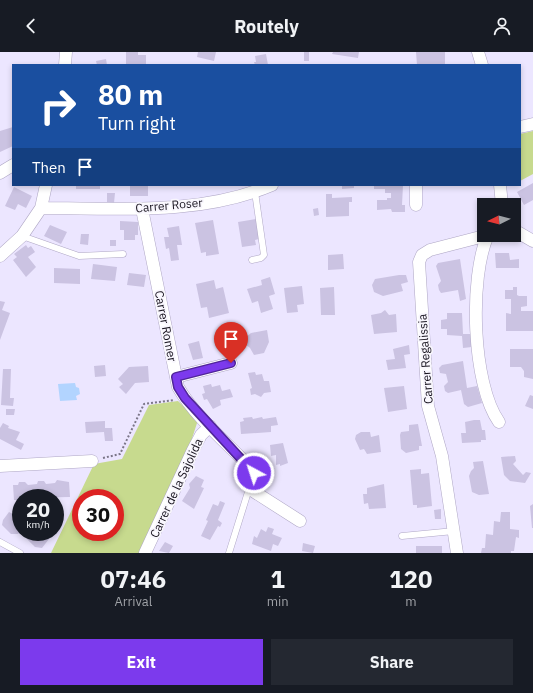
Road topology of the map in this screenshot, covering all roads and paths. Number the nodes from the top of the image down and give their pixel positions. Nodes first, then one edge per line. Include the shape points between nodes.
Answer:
1 (66, 52) edge
2 (478, 52) edge
3 (65, 64) edge
4 (482, 64) edge
5 (533, 124) edge
6 (521, 127) edge
7 (12, 166) edge
8 (0, 173) edge
9 (46, 186) edge
10 (270, 186) edge
11 (416, 186) edge
12 (500, 186) edge
13 (255, 192) junction
14 (501, 198) edge
15 (416, 205) dead end
16 (41, 208) junction
17 (142, 209) junction
18 (521, 234) edge
19 (22, 236) junction
20 (477, 238) edge
21 (533, 241) edge
22 (485, 242) edge
23 (123, 254) dead end
24 (0, 256) edge
25 (252, 260) dead end
26 (231, 363) dead end
27 (176, 377) junction
28 (185, 398) junction
29 (499, 422) dead end
30 (210, 426) junction
31 (92, 461) joint
32 (0, 466) edge
33 (251, 487) junction
34 (300, 521) dead end
35 (454, 531) junction
36 (402, 536) dead end
37 (0, 542) edge
38 (20, 553) edge
39 (145, 553) edge
40 (229, 553) edge
41 (458, 553) edge

1 - 3 street
2 - 4 street
5 - 6 street
7 - 8 street
9 - 16 street
10 - 13 street, Carrer Roser
11 - 15 street
12 - 14 street
13 - 17 street, Carrer Roser via 195,204
13 - 25 lane via 264,255
16 - 17 street, Carrer Roser
16 - 19 street
17 - 27 street, Carrer Romer
18 - 21 street
19 - 23 lane via 79,256
19 - 24 street
20 - 35 street, Carrer Regalissia via 430,250 422,255 419,262 428,406 442,456
22 - 29 street via 478,273 478,340 487,395 491,409
26 - 27 street
27 - 28 street, Carrer Romer via 178,387
28 - 30 street, Carrer Romer
28 - 31 path via 144,404 120,454
30 - 33 street, Carrer Romer via 252,469 254,477
30 - 39 street, Carrer de la Sajolida via 201,435 193,450
31 - 32 street
33 - 34 street via 253,491
33 - 40 lane, Carrer Romer
35 - 36 lane
35 - 41 street, Carrer Regalissia
37 - 38 lane

